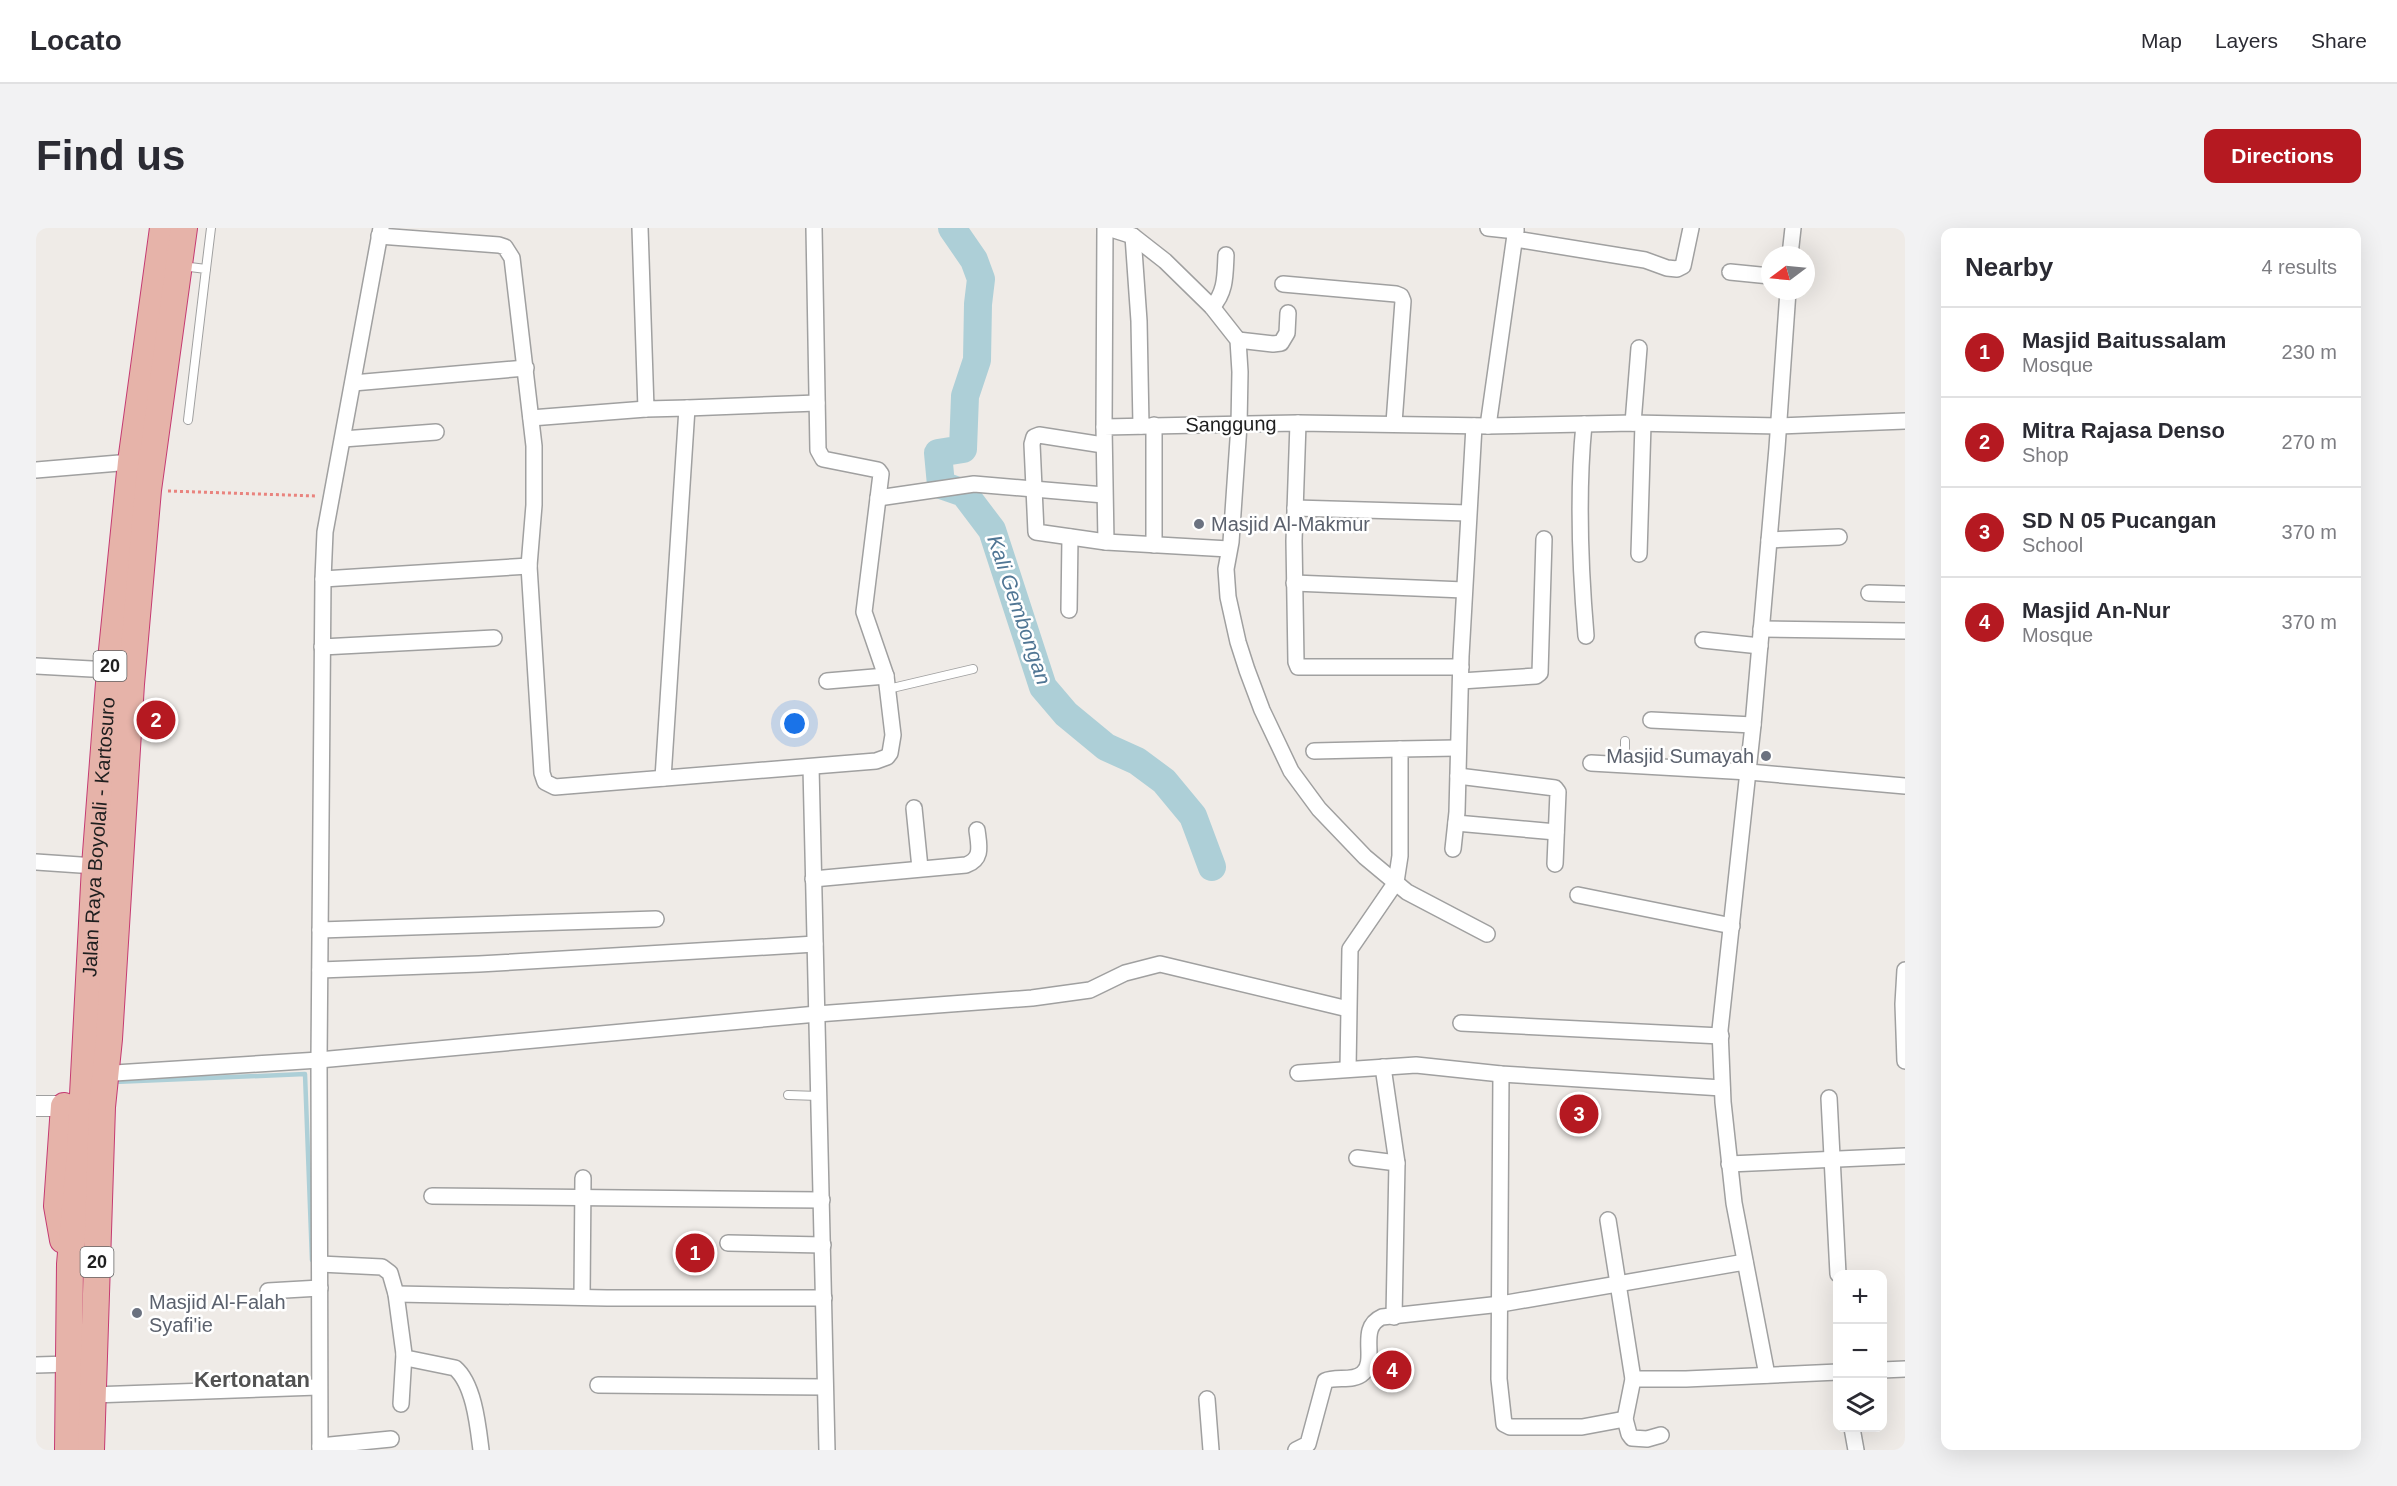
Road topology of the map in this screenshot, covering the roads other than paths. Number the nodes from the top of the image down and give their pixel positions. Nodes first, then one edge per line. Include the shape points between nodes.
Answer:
1 (163, 228) edge
2 (184, 228) edge
3 (211, 228) edge
4 (640, 228) edge
5 (814, 228) edge
6 (1106, 228) edge
7 (1488, 228) edge
8 (1691, 228) edge
9 (1793, 228) edge
10 (380, 232) edge
11 (1516, 233) edge
12 (1133, 236) junction
13 (1792, 246) edge
14 (1226, 255) dead end
15 (168, 264) junction
16 (206, 269) junction
17 (1731, 272) dead end
18 (1761, 275) edge
19 (1283, 285) dead end
20 (1787, 300) edge
21 (1212, 307) junction
22 (1288, 313) dead end
23 (1238, 340) junction
24 (1639, 348) dead end
25 (526, 369) junction
26 (353, 383) junction
27 (817, 403) junction
28 (687, 408) junction
29 (645, 409) junction
30 (531, 418) junction
31 (188, 420) dead end
32 (1905, 422) edge
33 (1298, 423) junction
34 (1394, 423) junction
35 (1584, 424) junction
36 (1638, 424) junction
37 (1147, 425) junction
38 (1239, 425) junction
39 (1481, 426) junction
40 (1779, 426) junction
41 (1104, 427) junction
42 (436, 432) dead end
43 (343, 439) junction
44 (1103, 445) junction
45 (131, 462) junction
46 (36, 470) edge
47 (1033, 490) junction
48 (1104, 495) junction
49 (878, 498) junction
50 (1295, 508) junction
51 (1468, 513) junction
52 (1070, 537) junction
53 (1839, 537) dead end
54 (1544, 539) dead end
55 (1769, 540) junction
56 (1106, 543) junction
57 (1154, 545) junction
58 (1229, 549) junction
59 (1640, 554) dead end
60 (529, 566) junction
61 (323, 579) junction
62 (1294, 583) junction
63 (1464, 590) junction
64 (1869, 593) dead end
65 (1905, 594) edge
66 (1069, 610) dead end
67 (1761, 629) junction
68 (1905, 631) edge
69 (1586, 636) dead end
70 (494, 638) dead end
71 (1703, 640) dead end
72 (1760, 646) junction
73 (322, 647) junction
74 (36, 666) edge
75 (973, 669) dead end
76 (110, 670) junction
77 (1461, 674) junction
78 (827, 681) dead end
79 (887, 682) junction
80 (1651, 720) dead end
81 (1754, 725) junction
82 (1625, 741) dead end
83 (1457, 748) junction
84 (1400, 749) junction
85 (1314, 751) dead end
86 (1591, 763) dead end
87 (1625, 764) junction
88 (811, 767) junction
89 (1749, 772) junction
90 (1458, 776) junction
91 (663, 778) junction
92 (1905, 786) edge
93 (914, 808) dead end
94 (1455, 823) junction
95 (977, 830) dead end
96 (1556, 832) junction
97 (1453, 849) dead end
98 (36, 862) edge
99 (1555, 864) dead end
100 (95, 866) junction
101 (920, 868) junction
102 (813, 879) junction
103 (1396, 882) junction
104 (1578, 895) dead end
105 (656, 919) dead end
106 (1732, 926) junction
107 (320, 930) junction
108 (1487, 934) dead end
109 (815, 944) junction
110 (320, 970) junction
111 (1905, 970) edge
112 (1348, 1009) junction
113 (817, 1014) junction
114 (1461, 1023) dead end
115 (1721, 1028) junction
116 (319, 1060) junction
117 (1905, 1061) edge
118 (1383, 1067) junction
119 (1348, 1069) junction
120 (1298, 1073) dead end
121 (94, 1074) junction
122 (1501, 1074) junction
123 (1722, 1088) junction
124 (788, 1095) dead end
125 (819, 1096) junction
126 (1829, 1098) dead end
127 (83, 1106) junction
128 (36, 1107) edge
129 (1905, 1156) edge
130 (1357, 1158) dead end
131 (1833, 1161) junction
132 (1397, 1163) junction
133 (1729, 1164) junction
134 (584, 1178) dead end
135 (432, 1197) dead end
136 (583, 1199) junction
137 (822, 1200) junction
138 (1608, 1220) dead end
139 (728, 1243) dead end
140 (823, 1245) junction
141 (1745, 1262) junction
142 (320, 1264) junction
143 (1838, 1270) edge
144 (1617, 1285) junction
145 (315, 1288) junction
146 (268, 1291) dead end
147 (396, 1294) junction
148 (582, 1297) junction
149 (824, 1298) junction
150 (1500, 1304) junction
151 (1394, 1317) junction
152 (404, 1354) junction
153 (69, 1364) junction
154 (36, 1365) edge
155 (1905, 1369) edge
156 (1887, 1370) edge
157 (1833, 1372) edge
158 (1767, 1375) junction
159 (1633, 1379) junction
160 (598, 1385) dead end
161 (318, 1386) junction
162 (824, 1387) junction
163 (93, 1395) junction
164 (1207, 1399) dead end
165 (401, 1404) dead end
166 (1625, 1419) junction
167 (1853, 1432) edge
168 (1661, 1435) dead end
169 (391, 1439) dead end
170 (320, 1448) edge
171 (68, 1450) edge
172 (91, 1450) edge
173 (481, 1450) edge
174 (827, 1450) edge
175 (1210, 1450) edge
176 (1296, 1450) edge
177 (1856, 1450) edge

1 - 15 highway, Jalan Raya Boyolali - Kartosuro / 20
2 - 15 highway, Jalan Raya Boyolali - Kartosuro / 20
3 - 16 lane
4 - 29 street
5 - 27 street
6 - 12 street
6 - 41 street
7 - 11 street
8 - 11 street via 1683,266 1676,269
9 - 13 street
10 - 25 street via 505,247 514,268
10 - 26 street
11 - 39 street
12 - 21 street
12 - 37 street
14 - 21 street via 1221,298
15 - 16 lane
15 - 45 highway, Jalan Raya Boyolali - Kartosuro / 20
15 - 121 highway, Jalan Raya Boyolali - Kartosuro / 20
16 - 31 lane
17 - 18 street
19 - 34 street via 1402,297
20 - 40 street
21 - 23 street
22 - 23 street via 1287,333 1281,343
23 - 38 street
24 - 36 street
25 - 26 street
25 - 30 street
26 - 43 street
27 - 28 street
27 - 49 street via 820,455 879,471
28 - 29 street
28 - 91 street
29 - 30 street
30 - 60 street via 535,467
32 - 40 street, Sanggung
33 - 34 street, Sanggung
33 - 38 street, Sanggung
33 - 50 street
34 - 39 street, Sanggung
35 - 36 street, Sanggung
35 - 39 street, Sanggung
35 - 69 street via 1580,569
36 - 40 street, Sanggung
36 - 59 street
37 - 38 street, Sanggung
37 - 41 street, Sanggung
37 - 57 street
38 - 58 street
39 - 51 street
40 - 55 street
41 - 44 street
42 - 43 street
43 - 61 street via 325,532
44 - 47 street via 1035,436
44 - 48 street
45 - 46 street
45 - 76 highway, Jalan Raya Boyolali - Kartosuro / 20
47 - 48 street
47 - 49 street via 974,484
47 - 52 street via 1035,532
48 - 56 street
49 - 79 street via 864,612
50 - 51 street
50 - 62 street
51 - 63 street
52 - 56 street
52 - 66 street
53 - 55 street
54 - 77 street via 1540,673
55 - 67 street
56 - 57 street
57 - 58 street
58 - 103 street via 1228,597 1238,642 1262,710 1291,771 1319,809 1365,857
60 - 61 street
60 - 91 street via 544,780 555,787
61 - 73 street
62 - 63 street
62 - 77 street via 1298,667
63 - 77 street
64 - 65 street
67 - 68 street
67 - 72 street
70 - 73 street
71 - 72 street
72 - 81 street
73 - 107 street
74 - 76 street
75 - 79 lane
76 - 100 highway, Jalan Raya Boyolali - Kartosuro / 20
77 - 83 street
78 - 79 street
79 - 88 street via 893,735 887,757
80 - 81 street
81 - 89 street
82 - 87 lane
83 - 84 street
83 - 90 street
84 - 85 street
84 - 103 street via 1400,856
86 - 87 street
87 - 89 street
88 - 91 street
88 - 102 street
89 - 92 street
89 - 106 street
90 - 94 street
90 - 96 street via 1554,787 1558,792
93 - 101 street
94 - 96 street
94 - 97 street
95 - 101 street via 979,847 975,862
96 - 99 street
98 - 100 street
100 - 121 highway, Jalan Raya Boyolali - Kartosuro / 20
101 - 102 street
102 - 109 street
103 - 108 street via 1407,892
103 - 112 street via 1350,949
104 - 106 street
105 - 107 street
106 - 115 street
107 - 110 street
109 - 110 street
109 - 113 street
110 - 116 street
111 - 117 street
112 - 113 street via 1160,964 1076,993
112 - 119 street
113 - 116 street
113 - 125 street
114 - 115 street
115 - 123 street
116 - 121 street
116 - 142 street
118 - 119 street
118 - 122 street via 1416,1065
118 - 132 street
119 - 120 street
121 - 127 highway, Jalan Raya Boyolali - Kartosuro / 20
122 - 123 street
122 - 150 street
123 - 133 street
124 - 125 lane
125 - 137 street
126 - 131 street
127 - 128 street
127 - 153 highway, 20 via 57,1206 70,1264
127 - 163 highway, Jalan Raya Boyolali - Kartosuro / 20
129 - 131 street
130 - 132 street
131 - 133 street
131 - 143 street
132 - 151 street
133 - 141 street
134 - 136 street
135 - 136 street
136 - 137 street
136 - 148 street
137 - 140 street
138 - 144 street
139 - 140 street
140 - 149 street
141 - 144 street
141 - 158 street
142 - 145 street
142 - 147 street via 387,1269
144 - 150 street
144 - 159 street
145 - 146 street
145 - 161 street
147 - 148 street
147 - 152 street
148 - 149 street
149 - 162 street
150 - 151 street
150 - 166 street via 1499,1379 1504,1424 1582,1427
151 - 176 street via 1382,1317 1371,1324 1364,1373 1329,1379 1324,1384 1306,1447
152 - 165 street
152 - 173 street via 406,1358 460,1372 469,1387
153 - 154 street
153 - 171 highway, 20
155 - 156 street
157 - 158 street
158 - 159 street
159 - 166 street
160 - 162 street
161 - 163 street
161 - 170 street
162 - 174 street
163 - 172 highway, Jalan Raya Boyolali - Kartosuro / 20
164 - 175 street
166 - 168 street via 1632,1438
167 - 177 street
169 - 170 street

